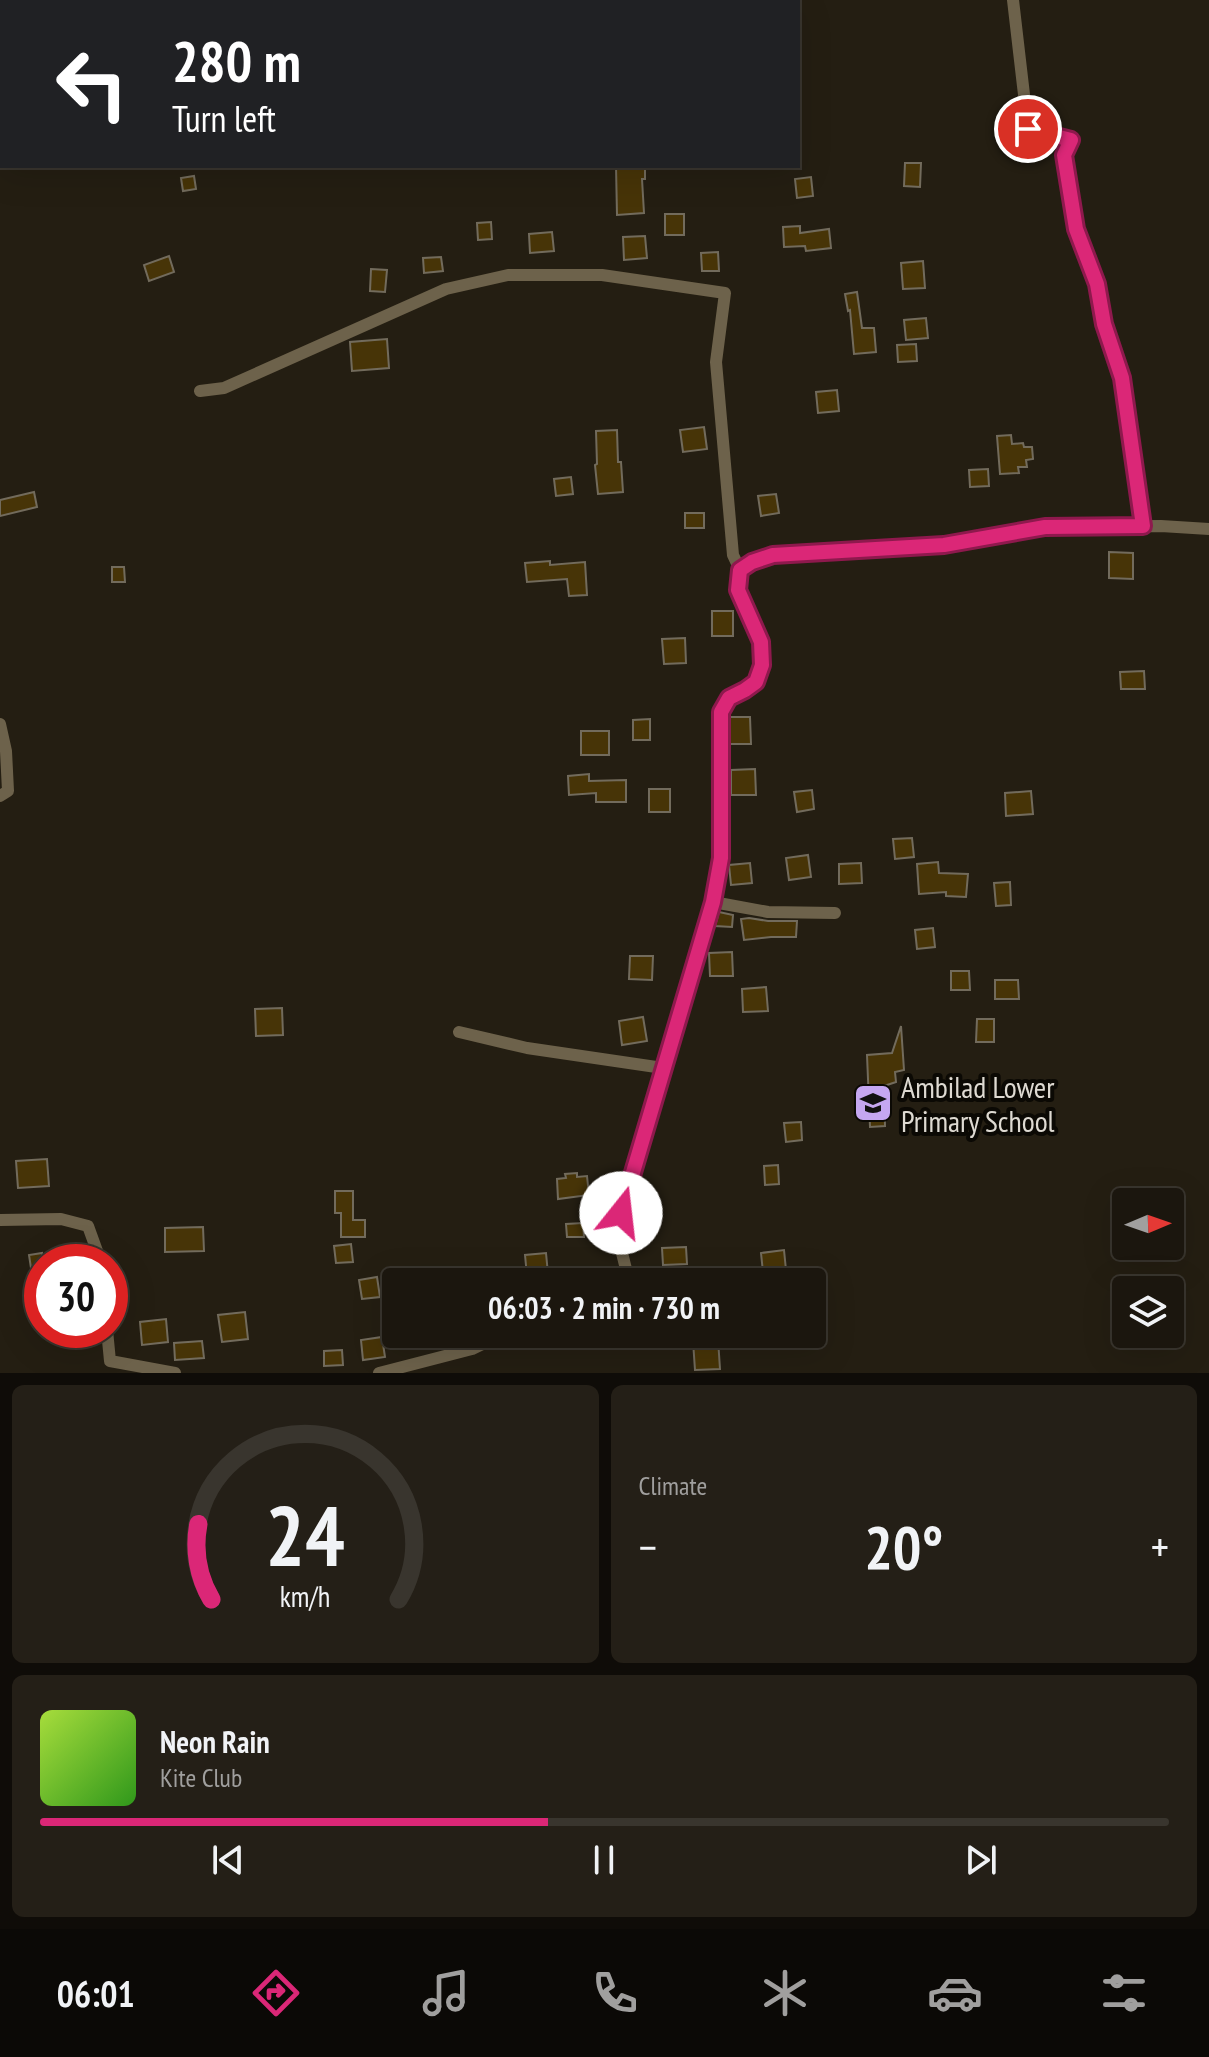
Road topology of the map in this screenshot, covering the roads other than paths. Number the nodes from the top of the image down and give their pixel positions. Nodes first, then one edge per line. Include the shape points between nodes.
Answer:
1 (1013, 0) edge
2 (200, 391) dead end
3 (1143, 526) junction
4 (1209, 529) edge
5 (740, 570) junction
6 (0, 724) edge
7 (0, 796) edge
8 (713, 902) junction
9 (835, 913) dead end
10 (459, 1032) dead end
11 (663, 1068) junction
12 (0, 1220) edge
13 (94, 1244) edge
14 (626, 1268) edge
15 (474, 1348) edge
16 (108, 1367) edge
17 (175, 1373) edge
18 (379, 1373) edge

1 - 3 street via 1028,129 1071,140 1064,155 1076,229 1122,378
2 - 5 street via 224,388 446,289 508,275 602,275 725,293 716,362 733,555
3 - 4 street
3 - 5 street via 1045,527 944,545 773,555
5 - 8 street via 738,590 761,642 762,665 756,682 729,698 721,712 721,858
6 - 7 street via 8,791
8 - 9 street via 768,912
8 - 11 street
10 - 11 street
11 - 14 street via 621,1213
12 - 13 street via 61,1219 88,1226
15 - 18 street
16 - 17 street

